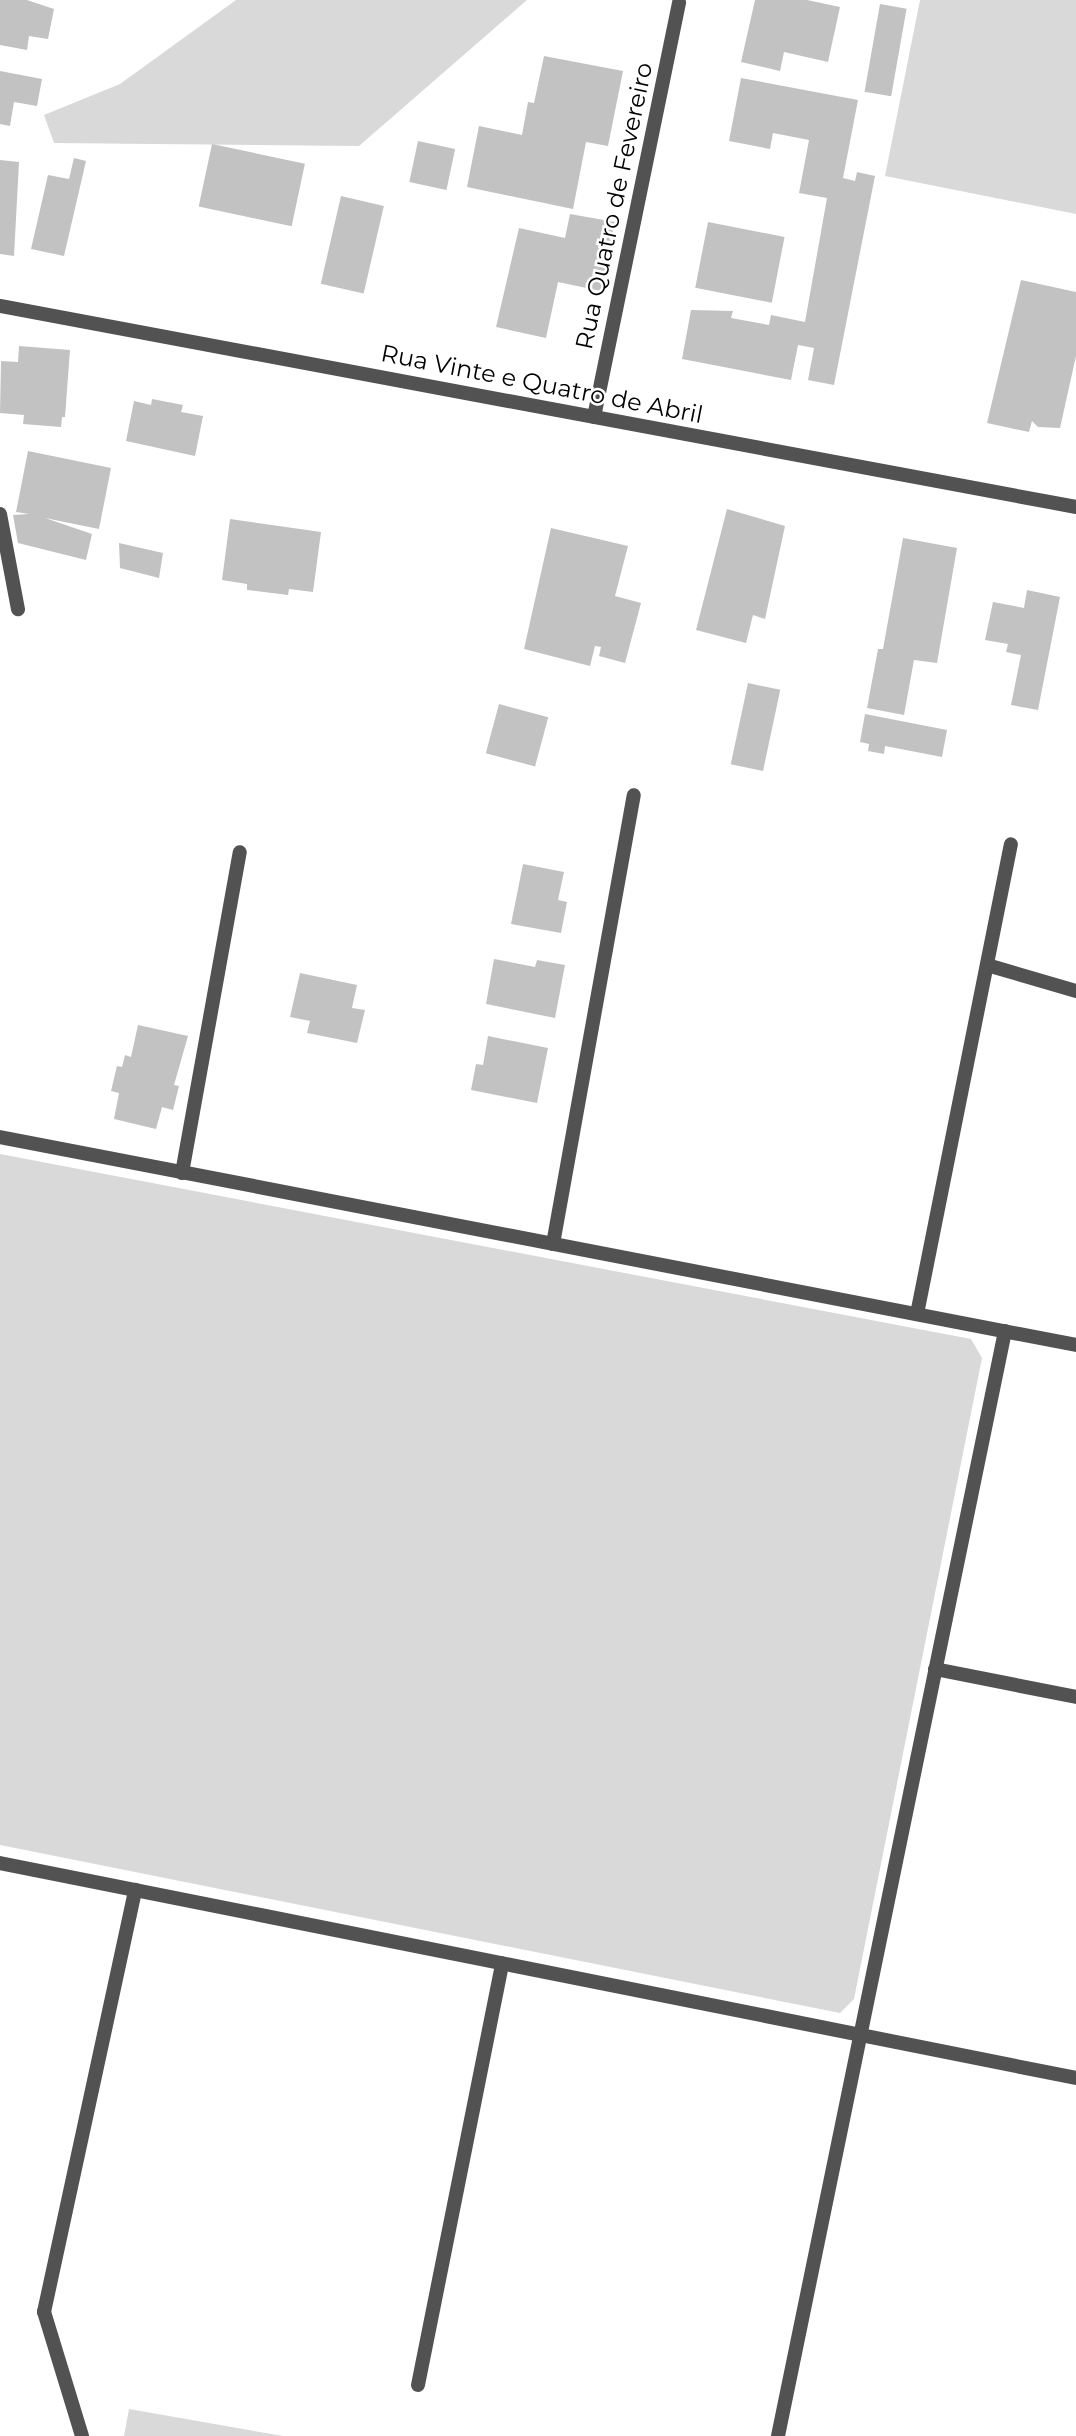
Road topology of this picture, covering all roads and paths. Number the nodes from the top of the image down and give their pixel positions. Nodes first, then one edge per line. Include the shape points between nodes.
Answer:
1 (679, 3) dead end
2 (0, 306) edge
3 (594, 417) junction
4 (1076, 508) edge
5 (0, 513) edge
6 (18, 609) dead end
7 (634, 795) dead end
8 (1011, 844) dead end
9 (240, 852) dead end
10 (987, 965) junction
11 (1076, 991) edge
12 (0, 1137) edge
13 (183, 1172) junction
14 (553, 1244) junction
15 (917, 1314) junction
16 (1005, 1331) junction
17 (1076, 1345) edge
18 (935, 1669) junction
19 (1076, 1697) edge
20 (0, 1863) edge
21 (135, 1890) junction
22 (502, 1963) junction
23 (860, 2035) junction
24 (1076, 2078) edge
25 (418, 2385) dead end
26 (82, 2436) edge
27 (778, 2436) edge

1 - 3 street, Rua Quatro de Fevereiro
2 - 3 street, Rua Vinte e Quatro de Abril
3 - 4 street, Rua Vinte e Quatro de Abril
5 - 6 street
7 - 14 street
8 - 10 street
9 - 13 street
10 - 11 street
10 - 15 street
12 - 13 street
13 - 14 street
14 - 15 street
15 - 16 street
16 - 17 street
16 - 18 street
18 - 19 street
18 - 23 street
20 - 21 street
21 - 22 street
21 - 26 street via 44,2312
22 - 23 street
22 - 25 street
23 - 24 street
23 - 27 street

